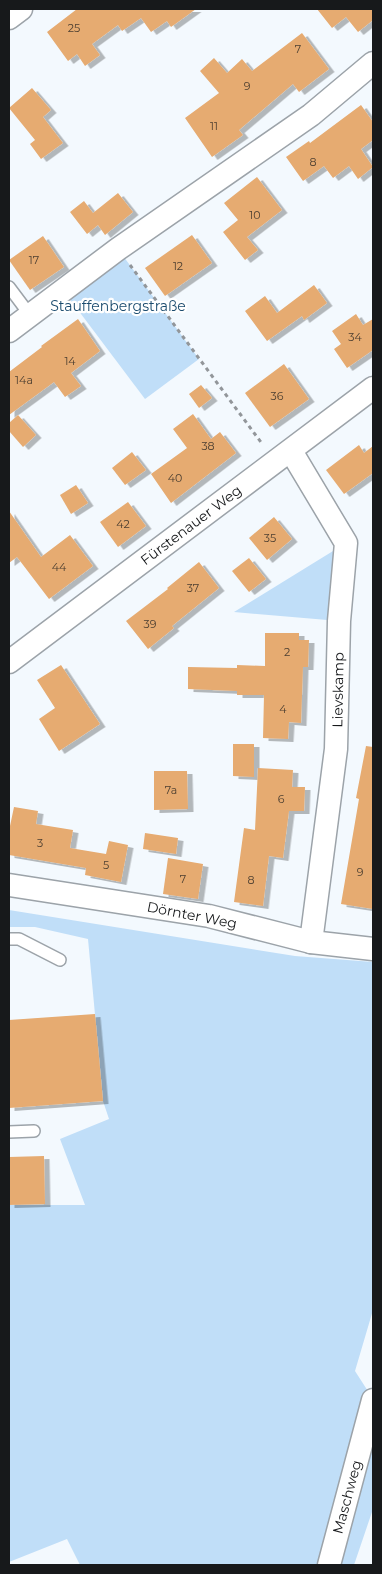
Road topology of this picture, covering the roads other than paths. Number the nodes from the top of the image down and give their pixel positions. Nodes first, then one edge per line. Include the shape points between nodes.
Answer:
1 (21, 9) edge
2 (9, 18) edge
3 (373, 63) edge
4 (9, 287) edge
5 (30, 315) junction
6 (9, 331) edge
7 (373, 388) edge
8 (283, 456) junction
9 (9, 662) edge
10 (9, 885) edge
11 (9, 939) edge
12 (311, 942) junction
13 (373, 950) edge
14 (60, 960) dead end
15 (34, 1131) dead end
16 (9, 1132) edge
17 (373, 1400) edge
18 (329, 1565) edge

1 - 2 street
3 - 5 street via 311,115 118,249
4 - 5 lane
5 - 6 street
7 - 8 street, Fürstenauer Weg
8 - 9 street, Fürstenauer Weg
8 - 12 street, Lievskamp via 346,543 339,621 336,749
10 - 12 street, Dörnter Weg via 209,916
11 - 14 lane via 19,939
12 - 13 street, Dörnter Weg
15 - 16 lane
17 - 18 street, Maschweg

